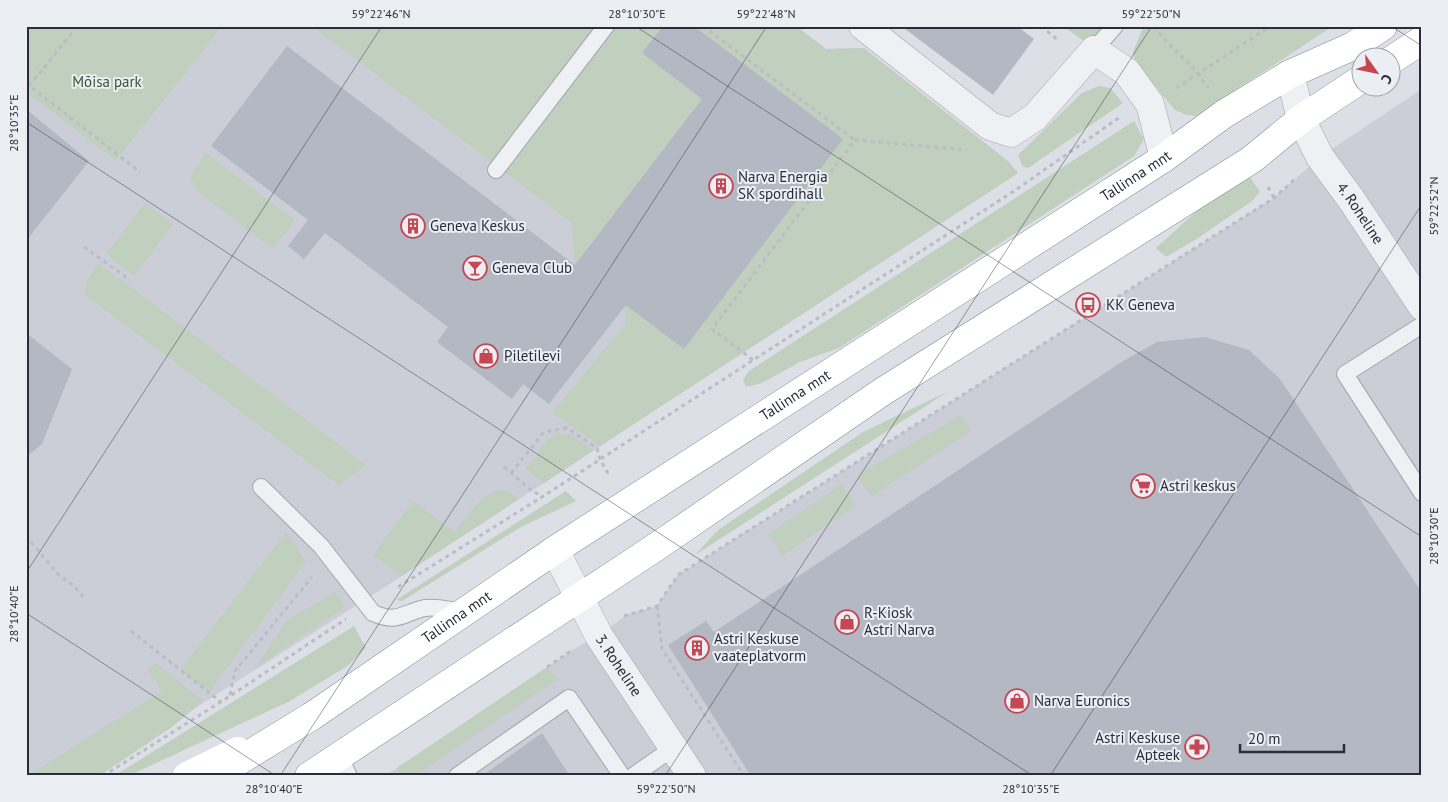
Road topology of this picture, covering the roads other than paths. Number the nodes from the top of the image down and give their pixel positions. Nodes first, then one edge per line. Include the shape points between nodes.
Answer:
1 (606, 26) edge
2 (863, 26) edge
3 (1115, 26) edge
4 (1383, 26) edge
5 (1422, 40) edge
6 (1094, 50) junction
7 (1400, 54) edge
8 (1290, 74) junction
9 (1350, 87) edge
10 (1301, 119) junction
11 (1164, 158) junction
12 (496, 170) dead end
13 (1422, 306) edge
14 (1422, 325) edge
15 (261, 487) dead end
16 (1422, 493) edge
17 (555, 550) junction
18 (580, 598) junction
19 (465, 612) junction
20 (312, 716) junction
21 (673, 748) junction
22 (344, 766) edge
23 (187, 776) edge
24 (214, 776) edge
25 (308, 776) edge
26 (457, 776) edge
27 (622, 776) edge
28 (633, 776) edge
29 (692, 776) edge

1 - 12 lane
2 - 6 street via 990,126 1011,133 1036,117
3 - 6 lane
4 - 8 main road, Tallinna mnt via 1353,46
5 - 7 main road
6 - 11 street via 1127,72 1150,104
8 - 10 street, 4. Roheline
8 - 11 main road, Tallinna mnt via 1224,114
9 - 10 main road
10 - 13 street, 4. Roheline via 1320,158
10 - 18 main road via 1251,160 882,392
11 - 17 main road, Tallinna mnt
14 - 16 lane via 1345,374
15 - 19 lane via 321,546 373,613 385,618 400,618 426,608
17 - 18 street, 3. Roheline
17 - 19 main road, Tallinna mnt
18 - 21 street, 3. Roheline via 599,636
18 - 22 main road
19 - 20 main road, Tallinna mnt
20 - 23 main road
20 - 24 main road, Tallinna mnt
21 - 28 lane
21 - 29 street, 3. Roheline
22 - 25 main road
26 - 27 lane via 570,698

